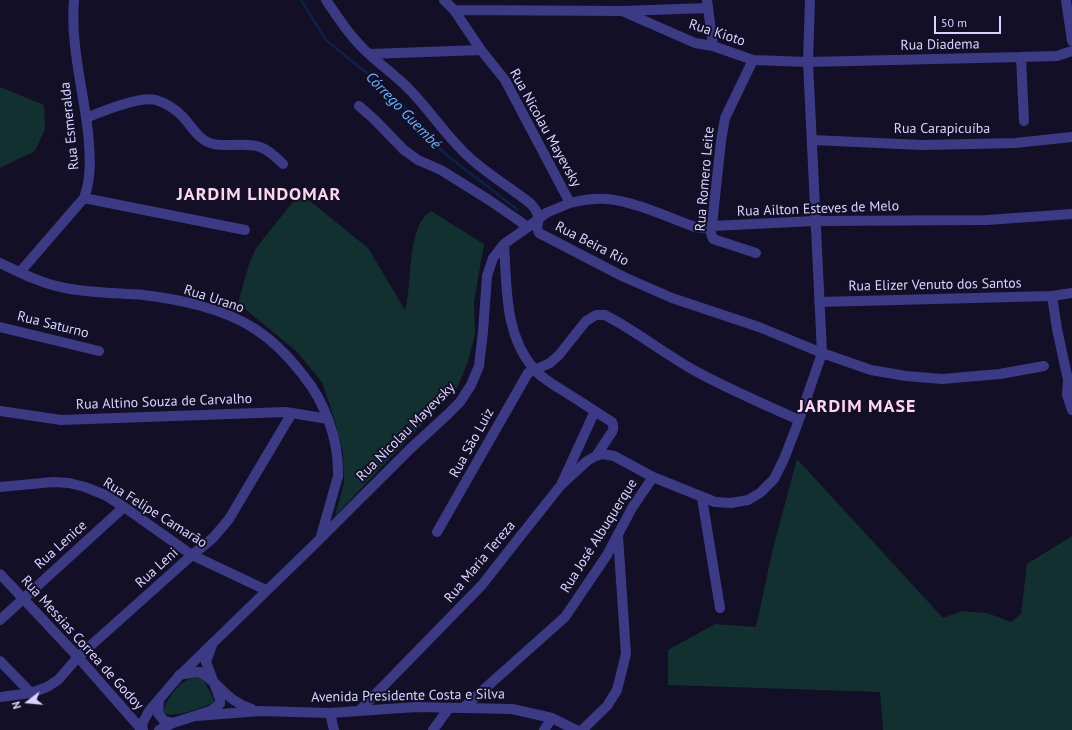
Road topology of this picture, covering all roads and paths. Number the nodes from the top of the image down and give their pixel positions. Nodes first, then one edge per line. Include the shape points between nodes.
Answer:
1 (74, 0) edge
2 (326, 0) edge
3 (444, 0) edge
4 (810, 0) edge
5 (1066, 0) edge
6 (708, 4) edge
7 (454, 10) junction
8 (622, 11) junction
9 (1072, 41) edge
10 (713, 46) junction
11 (481, 50) junction
12 (1072, 51) edge
13 (369, 54) junction
14 (1021, 57) junction
15 (753, 60) junction
16 (808, 62) junction
17 (359, 106) dead end
18 (86, 118) junction
19 (1024, 121) dead end
20 (1072, 137) edge
21 (812, 140) junction
22 (283, 164) dead end
23 (84, 198) junction
24 (570, 203) junction
25 (1072, 214) edge
26 (539, 218) junction
27 (815, 221) junction
28 (712, 226) junction
29 (528, 227) junction
30 (245, 230) dead end
31 (504, 244) junction
32 (756, 253) dead end
33 (0, 263) edge
34 (20, 272) junction
35 (1072, 293) edge
36 (1052, 296) junction
37 (819, 302) junction
38 (0, 327) edge
39 (99, 351) dead end
40 (822, 353) junction
41 (1044, 366) dead end
42 (534, 369) junction
43 (1072, 410) edge
44 (0, 411) edge
45 (594, 411) junction
46 (292, 413) junction
47 (328, 419) junction
48 (799, 420) junction
49 (596, 456) junction
50 (653, 477) junction
51 (561, 485) junction
52 (0, 487) edge
53 (702, 498) junction
54 (124, 507) junction
55 (437, 532) dead end
56 (618, 536) junction
57 (321, 538) junction
58 (192, 555) junction
59 (0, 574) edge
60 (266, 590) junction
61 (23, 599) junction
62 (720, 608) dead end
63 (0, 620) edge
64 (215, 640) junction
65 (78, 657) junction
66 (0, 661) edge
67 (178, 676) junction
68 (214, 684) junction
69 (31, 693) junction
70 (0, 698) edge
71 (159, 700) junction
72 (449, 708) junction
73 (463, 708) junction
74 (260, 711) junction
75 (359, 711) junction
76 (330, 713) junction
77 (196, 716) junction
78 (552, 718) junction
79 (173, 723) junction
80 (142, 730) edge
81 (159, 730) edge
82 (334, 730) edge
83 (433, 730) edge
84 (544, 730) edge
85 (576, 730) edge
86 (582, 730) edge

1 - 18 street, Rua Esmeralda via 74,29
2 - 13 street, Rua Beira Rio via 352,36
3 - 7 street, Rua Nicolau Mayevsky
4 - 16 street
5 - 9 street
6 - 8 street
6 - 10 street
7 - 8 street
7 - 11 street, Rua Nicolau Mayevsky
8 - 10 street, Rua Kioto via 695,43
10 - 15 street, Rua Kioto
11 - 13 street
11 - 24 street, Rua Nicolau Mayevsky via 505,80
12 - 14 street, Rua Diadema via 1057,56
13 - 26 street, Rua Beira Rio via 409,88 471,159 531,204
14 - 16 street, Rua Diadema
14 - 19 street
15 - 16 street, Rua Kioto
15 - 28 street, Rua Romero Leite via 725,118
16 - 21 street
17 - 29 street via 404,150 418,160 441,170
18 - 22 street via 145,99 156,100 168,105 182,116 208,143 264,147
18 - 23 street, Rua Esmeralda via 90,174
20 - 21 street, Rua Carapicuíba via 1015,143 923,145
21 - 27 street
23 - 30 street
23 - 34 street, Rua Esmeralda
24 - 26 street, Rua Nicolau Mayevsky
24 - 28 street, Rua Ailton Esteves de Melo via 581,200 615,200 695,227
25 - 27 street, Rua Ailton Esteves de Melo via 987,220
26 - 29 street, Rua Nicolau Mayevsky
26 - 40 street, Rua Beira Rio via 539,233 624,277 672,298 758,327
27 - 28 street, Rua Ailton Esteves de Melo
27 - 37 street
28 - 32 street, Rua Romero Leite via 713,238
29 - 31 street, Rua Nicolau Mayevsky
31 - 42 street via 512,329
31 - 57 street, Rua Nicolau Mayevsky via 493,258 487,276 479,366 471,385 448,415 410,449
33 - 34 street, Rua Urano
34 - 47 street, Rua Urano via 63,288 158,297 198,305 255,328 292,361 319,397
35 - 36 street, Rua Elizer Venuto dos Santos
36 - 37 street, Rua Elizer Venuto dos Santos
36 - 43 street via 1068,380 1067,394
37 - 40 street
38 - 39 street, Rua Saturno
40 - 41 street via 871,370 906,376 942,378 1000,374
40 - 48 street
42 - 45 street
42 - 48 street via 559,355 586,321 596,315 605,315 699,373
42 - 55 street, Rua São Luiz via 523,380
44 - 46 street, Rua Altino Souza de Carvalho via 60,420
45 - 49 street via 612,422 614,428
45 - 51 street, Rua Maria Tereza
46 - 47 street, Rua Altino Souza de Carvalho
46 - 58 street, Rua Leni via 229,519 213,538
47 - 57 street, Rua Urano via 338,476
48 - 53 street via 774,479 760,493 748,500 731,503
49 - 50 street via 614,456
49 - 51 street
50 - 53 street
50 - 56 street, Rua José Albuquerque via 632,508
51 - 75 street, Rua Maria Tereza via 482,586
52 - 54 street, Rua Felipe Camarão via 69,483 104,495
53 - 62 street
54 - 58 street, Rua Felipe Camarão
54 - 61 street, Rua Lenice
56 - 73 street, Rua José Albuquerque via 564,617
56 - 86 street via 626,654 617,690 607,706
57 - 60 street, Rua Nicolau Mayevsky
58 - 60 street, Rua Felipe Camarão
58 - 65 street, Rua Leni
59 - 61 street, Rua Messias Correa de Godoy
60 - 64 street, Rua Nicolau Mayevsky
61 - 63 street, Rua Lenice
61 - 65 street, Rua Messias Correa de Godoy
64 - 67 street, Rua Nicolau Mayevsky
64 - 68 street, Rua Nicolau Mayevsky via 206,662
65 - 69 street, Rua Leni via 58,680
65 - 80 street, Rua Messias Correa de Godoy
66 - 69 street
67 - 68 street via 200,672
67 - 71 street, Rua Nicolau Mayevsky
68 - 74 street, Avenida Presidente Costa e Silva via 240,705
68 - 77 street, Avenida Presidente Costa e Silva via 220,704
69 - 70 street, Rua Leni
71 - 79 street via 158,713 164,721
71 - 80 street, Rua Nicolau Mayevsky via 145,717
72 - 73 street, Avenida Presidente Costa e Silva
72 - 75 street, Avenida Presidente Costa e Silva via 416,707
72 - 83 street
73 - 78 street, Avenida Presidente Costa e Silva via 512,709
74 - 76 street, Avenida Presidente Costa e Silva
74 - 77 street, Avenida Presidente Costa e Silva
75 - 76 street, Avenida Presidente Costa e Silva
76 - 82 street
77 - 79 street, Avenida Presidente Costa e Silva
78 - 84 street
78 - 85 street, Avenida Presidente Costa e Silva
79 - 81 street, Avenida Presidente Costa e Silva

